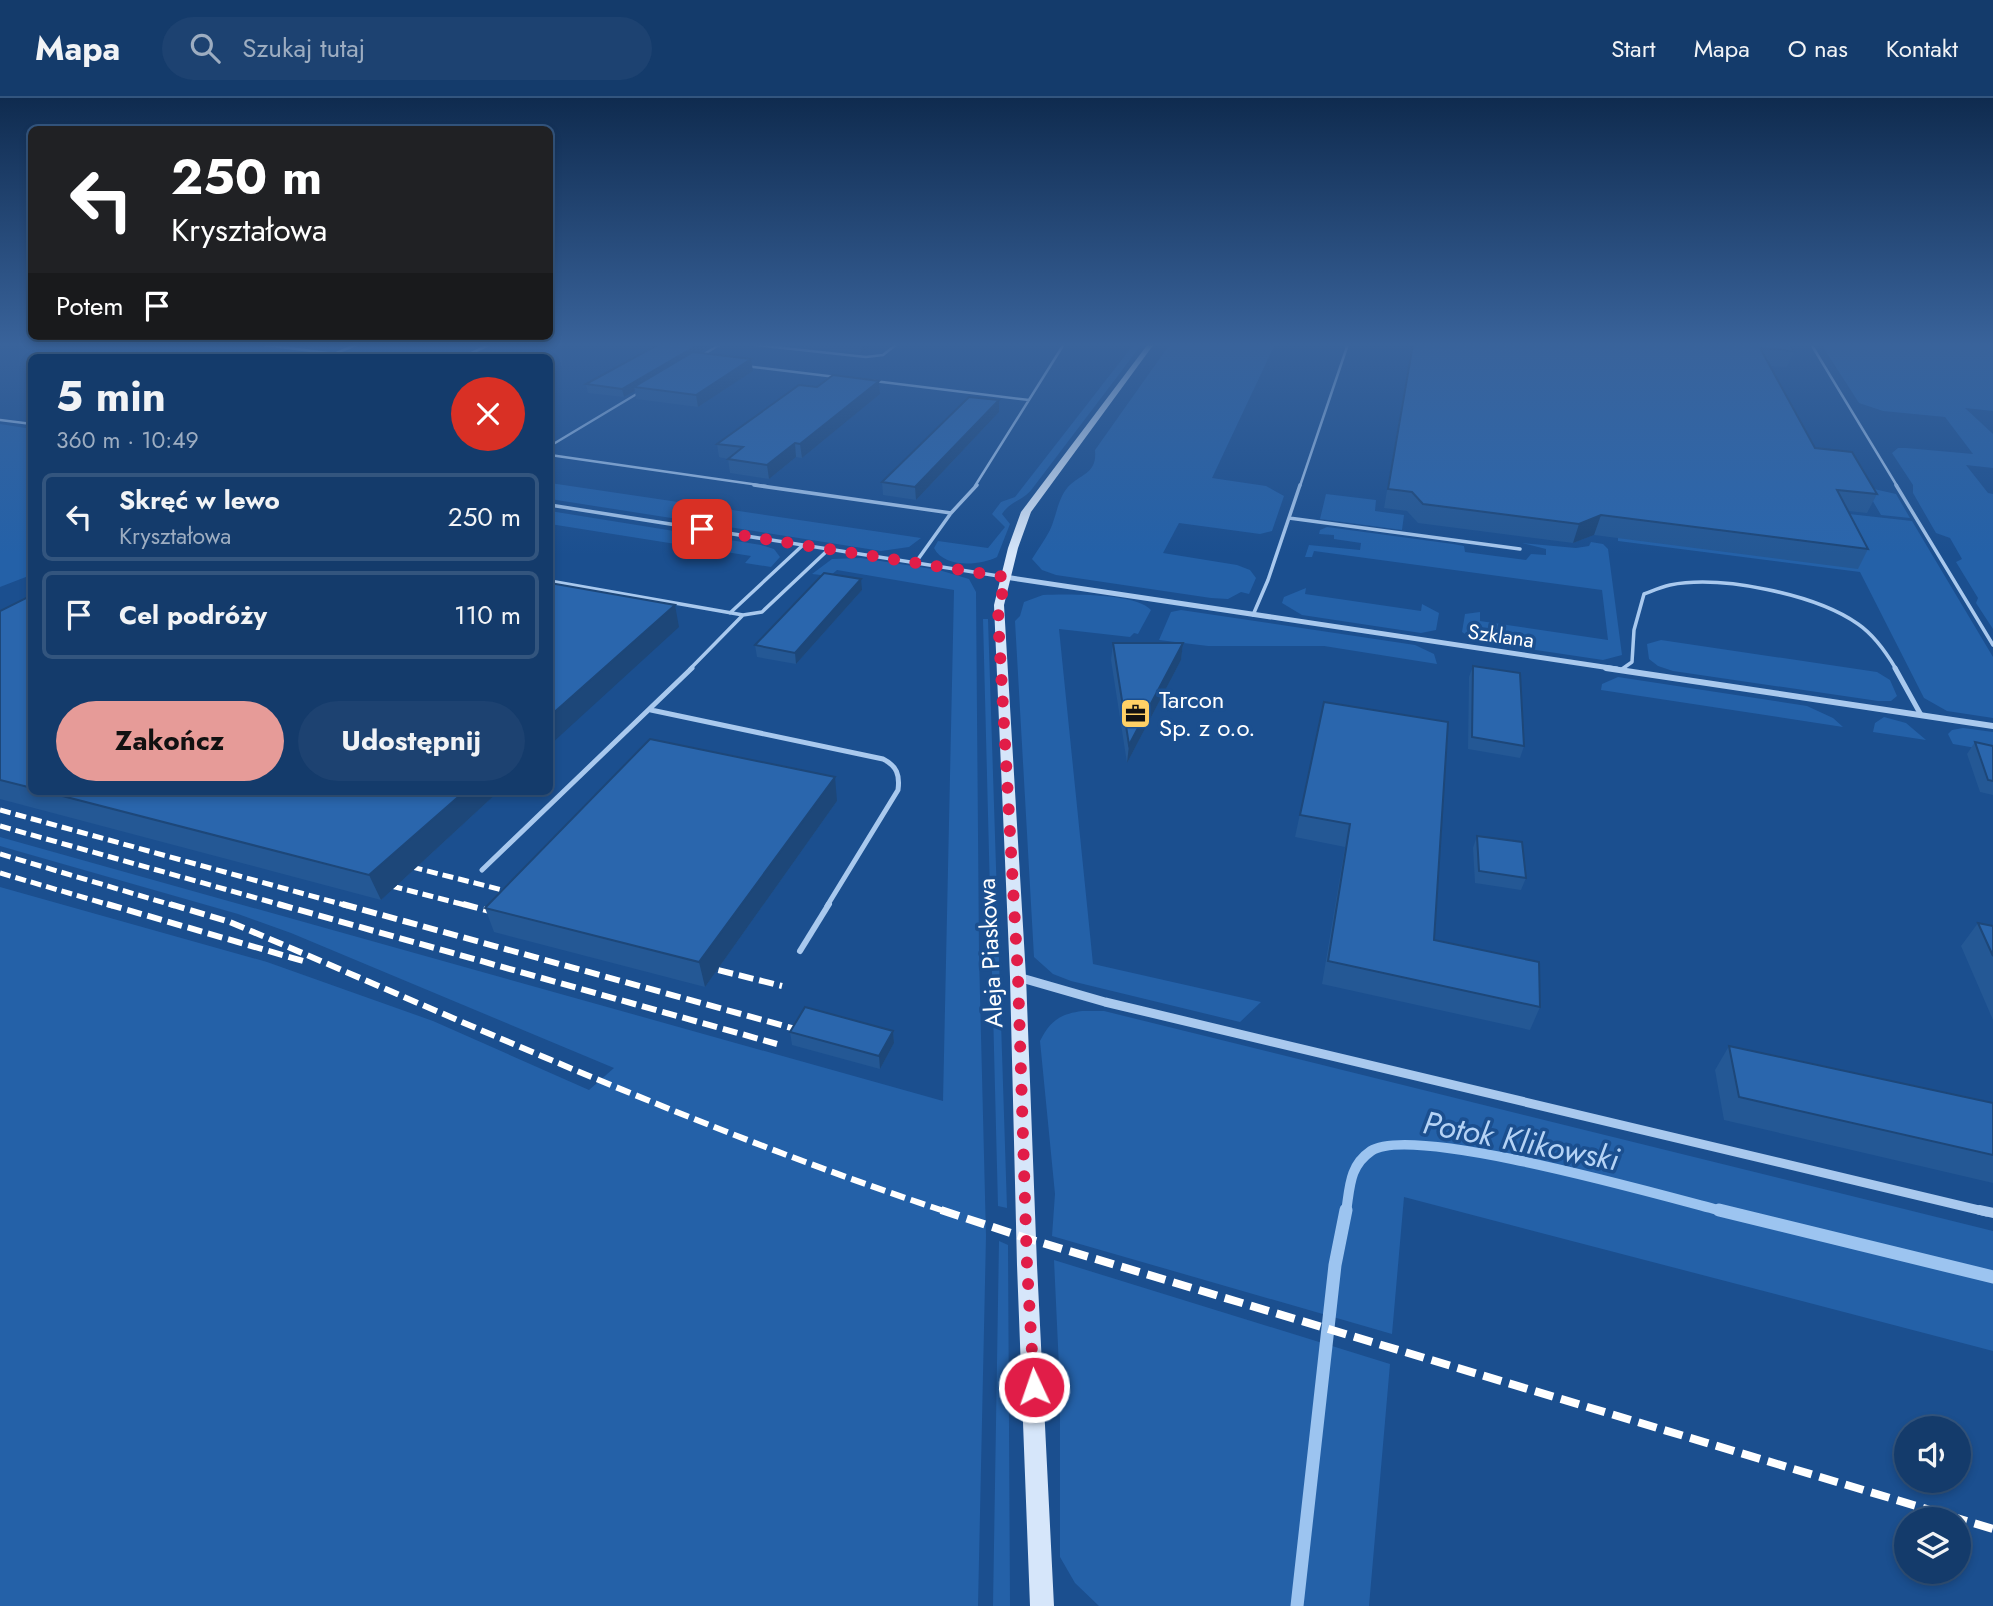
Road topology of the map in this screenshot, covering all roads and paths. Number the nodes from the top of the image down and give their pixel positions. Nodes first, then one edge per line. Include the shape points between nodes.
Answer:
1 (602, 414) edge
2 (1020, 414) edge
3 (1099, 414) edge
4 (1324, 414) edge
5 (1854, 414) edge
6 (0, 420) edge
7 (28, 424) edge
8 (553, 444) edge
9 (553, 455) edge
10 (553, 505) edge
11 (951, 513) junction
12 (1289, 518) junction
13 (803, 545) junction
14 (829, 549) junction
15 (1520, 549) dead end
16 (916, 562) junction
17 (1005, 577) junction
18 (553, 582) edge
19 (730, 613) junction
20 (743, 615) junction
21 (1252, 615) junction
22 (1993, 645) edge
23 (1622, 669) junction
24 (651, 710) junction
25 (1921, 715) junction
26 (1993, 726) edge
27 (482, 870) dead end
28 (800, 951) dead end
29 (1018, 977) junction
30 (1993, 1213) edge
31 (1042, 1606) edge

1 - 8 lane
2 - 11 lane via 975,487
3 - 17 main road, Aleja Piaskowa via 1026,512
4 - 12 lane
5 - 22 lane
6 - 7 lane
9 - 11 lane
10 - 13 lane
11 - 16 lane
12 - 15 lane
12 - 21 lane
13 - 14 lane
13 - 19 lane
14 - 16 lane
14 - 20 lane via 762,612
16 - 17 lane
17 - 21 street, Szklana
17 - 29 main road, Aleja Piaskowa via 998,617
18 - 19 lane
19 - 20 lane
20 - 24 lane
21 - 23 street, Szklana
23 - 25 street, Szklana
23 - 25 lane via 1632,662 1634,630 1644,594 1671,585 1750,588 1825,607 1857,624 1878,644
24 - 27 lane
24 - 28 lane via 883,759 897,769 898,790
25 - 26 street, Szklana
29 - 30 street via 1105,1002
29 - 31 main road, Aleja Piaskowa

